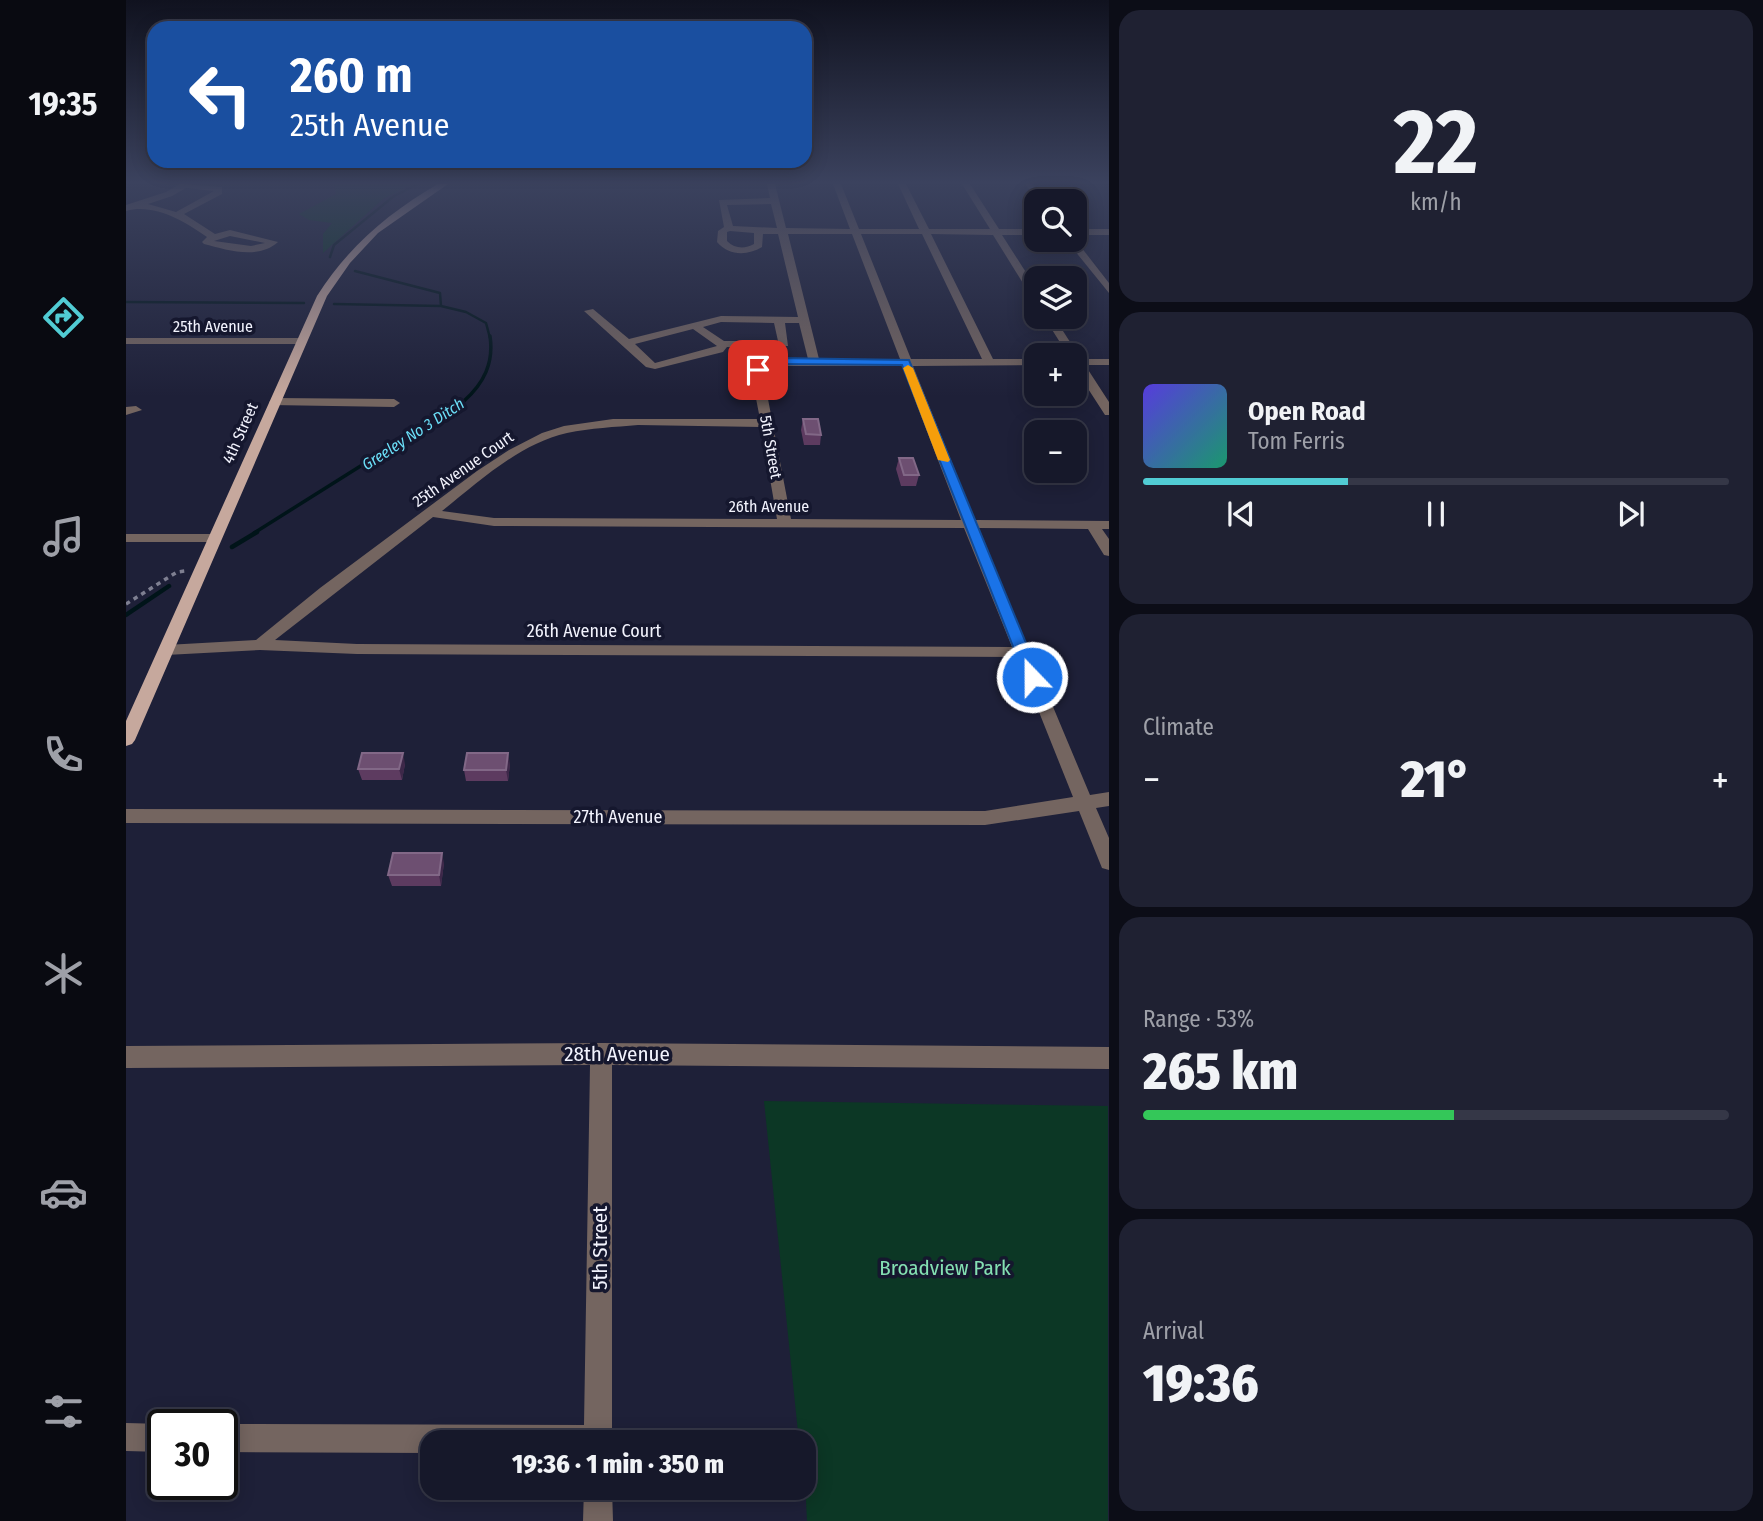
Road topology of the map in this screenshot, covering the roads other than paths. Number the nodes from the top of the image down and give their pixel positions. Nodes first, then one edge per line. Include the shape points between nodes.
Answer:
1 (350, 255) edge
2 (789, 255) edge
3 (864, 255) edge
4 (937, 255) edge
5 (1010, 255) edge
6 (1082, 255) edge
7 (1024, 277) edge
8 (1108, 290) edge
9 (589, 311) dead end
10 (750, 319) junction
11 (779, 320) junction
12 (804, 320) junction
13 (695, 326) junction
14 (126, 341) edge
15 (301, 341) junction
16 (627, 343) junction
17 (722, 344) junction
18 (754, 344) junction
19 (1087, 360) edge
20 (814, 362) junction
21 (906, 362) junction
22 (989, 362) junction
23 (1024, 362) edge
24 (1108, 362) edge
25 (761, 367) junction
26 (1087, 378) edge
27 (275, 402) junction
28 (394, 403) dead end
29 (1108, 412) edge
30 (767, 423) junction
31 (430, 513) junction
32 (969, 523) junction
33 (785, 524) junction
34 (1093, 525) junction
35 (1108, 525) edge
36 (126, 538) edge
37 (214, 538) junction
38 (1108, 552) edge
39 (260, 645) junction
40 (166, 650) junction
41 (1022, 652) junction
42 (126, 740) edge
43 (1108, 799) edge
44 (1084, 803) junction
45 (126, 816) edge
46 (1108, 862) edge
47 (601, 1054) junction
48 (126, 1057) edge
49 (1108, 1058) edge
50 (598, 1430) edge
51 (126, 1437) edge
52 (147, 1438) edge
53 (238, 1438) edge
54 (420, 1440) edge
55 (598, 1500) edge
56 (598, 1521) edge

1 - 15 main road, 4th Street
2 - 12 street
3 - 21 street
4 - 22 street
5 - 7 street
6 - 8 street
9 - 16 street
10 - 11 street
10 - 13 street via 721,319
10 - 18 street, 5th Street
11 - 12 street
11 - 18 street via 784,344
12 - 20 street
13 - 16 street
13 - 17 street
14 - 15 street, 25th Avenue
15 - 27 main road, 4th Street
16 - 17 street via 650,365 662,366 719,350
17 - 18 street
18 - 25 street, 5th Street
19 - 24 street
20 - 21 street
20 - 25 street
21 - 22 street
21 - 32 street
22 - 23 street
25 - 30 street, 5th Street
26 - 29 street
27 - 28 street
27 - 37 main road, 4th Street
30 - 31 street, 25th Avenue Court via 612,424 562,430 517,450
30 - 33 street, 5th Street
31 - 33 street, 26th Avenue via 494,522
31 - 39 street, 25th Avenue Court
32 - 33 street, 26th Avenue
32 - 34 street, 26th Avenue
32 - 41 street
34 - 35 street, 26th Avenue
34 - 38 street
36 - 37 street
37 - 40 main road, 4th Street
39 - 40 street, 26th Avenue Court
39 - 41 street, 26th Avenue Court
40 - 42 main road, 4th Street
41 - 44 street
43 - 44 street, 27th Avenue
44 - 45 street, 27th Avenue via 985,818
44 - 46 street
47 - 48 street, 28th Avenue
47 - 49 street, 28th Avenue
47 - 50 street, 5th Street
51 - 52 street
53 - 54 street
55 - 56 street

